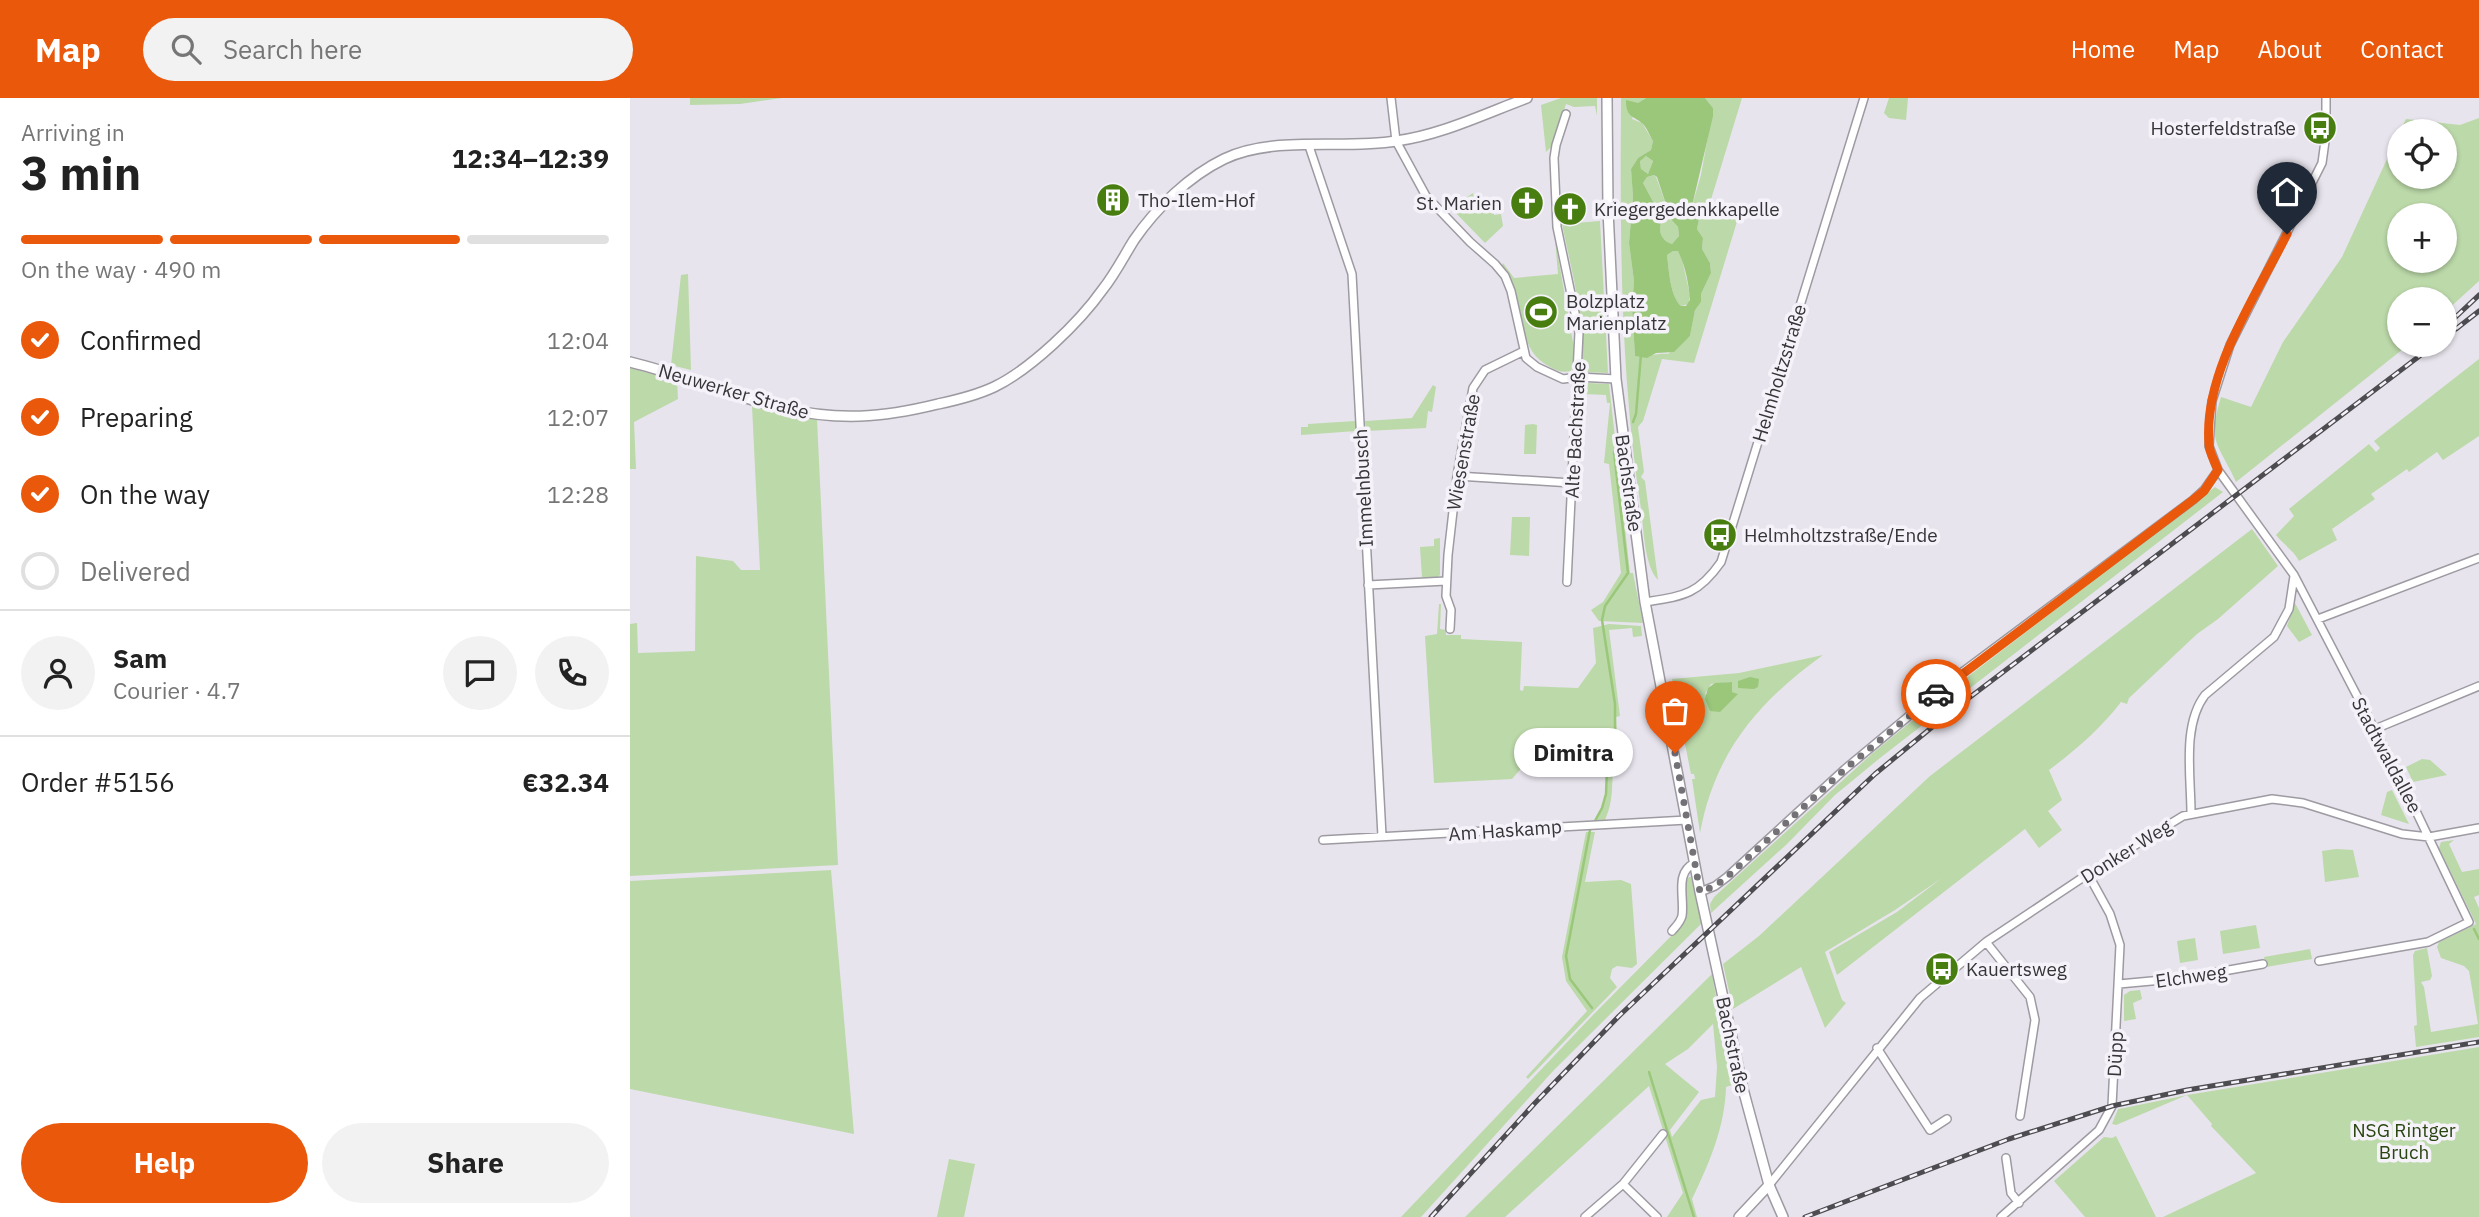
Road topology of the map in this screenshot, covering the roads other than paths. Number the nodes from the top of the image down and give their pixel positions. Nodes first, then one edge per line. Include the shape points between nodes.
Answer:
1 (1391, 98) edge
2 (1527, 98) edge
3 (1607, 98) edge
4 (1864, 98) edge
5 (2326, 98) edge
6 (1566, 114) dead end
7 (1396, 141) junction
8 (1309, 146) junction
9 (1524, 351) junction
10 (630, 362) edge
11 (1577, 377) junction
12 (1616, 379) junction
13 (2218, 470) junction
14 (1457, 476) junction
15 (1572, 483) junction
16 (2479, 558) edge
17 (2294, 575) junction
18 (1446, 582) junction
19 (1567, 582) dead end
20 (1368, 585) junction
21 (1645, 602) junction
22 (2318, 619) junction
23 (1450, 629) dead end
24 (2479, 686) edge
25 (2375, 729) junction
26 (2192, 813) junction
27 (1687, 820) junction
28 (2479, 828) edge
29 (1382, 836) junction
30 (2429, 837) junction
31 (1323, 840) dead end
32 (1695, 863) junction
33 (2088, 874) junction
34 (1700, 892) junction
35 (1672, 931) dead end
36 (1986, 942) junction
37 (2319, 961) dead end
38 (2263, 964) dead end
39 (2119, 984) junction
40 (1877, 1048) junction
41 (2020, 1116) dead end
42 (1947, 1119) dead end
43 (1663, 1134) dead end
44 (2006, 1158) dead end
45 (1623, 1184) junction
46 (1769, 1185) junction
47 (2018, 1203) junction
48 (1585, 1217) edge
49 (1657, 1217) edge
50 (1739, 1217) edge
51 (1783, 1217) edge
52 (2001, 1217) edge

1 - 7 street
2 - 7 street, Neuwerker Straße via 1432,133
3 - 12 street, Bachstraße
4 - 21 street, Helmholtzstraße via 1721,562 1695,591
5 - 13 street via 2322,163 2230,345 2211,401 2209,446
6 - 11 street, Alte Bachstraße via 1556,145 1557,227 1579,332
7 - 8 street, Neuwerker Straße
7 - 9 street via 1426,196 1505,276
8 - 10 street, Neuwerker Straße via 1246,152 1223,159 1199,175 1151,218 1103,289 1047,349 993,387 955,400 893,415 831,416 781,408
8 - 20 street, Immelnbusch via 1352,274
9 - 11 street via 1526,358 1549,374
9 - 14 street, Wiesenstraße via 1485,370 1473,388
11 - 12 street
11 - 15 street, Alte Bachstraße
12 - 21 street, Bachstraße
13 - 17 street, Stadtwaldallee
13 - 34 street via 2193,500 1957,676 1845,769 1727,877
14 - 15 street
14 - 18 street, Wiesenstraße
15 - 19 street, Alte Bachstraße
16 - 22 street
17 - 22 street, Stadtwaldallee
17 - 26 street via 2289,609 2274,636 2197,705 2191,724
18 - 20 street
18 - 23 street, Wiesenstraße
20 - 29 street, Immelnbusch
21 - 27 street, Bachstraße
22 - 25 street, Stadtwaldallee
24 - 25 street
25 - 30 street, Stadtwaldallee
26 - 30 street, Donker Weg via 2272,799
26 - 33 street, Donker Weg
27 - 29 street, Am Haskamp
27 - 32 street, Bachstraße
28 - 30 street, Donker Weg
29 - 31 street, Am Haskamp
30 - 37 street, Stadtwaldallee via 2469,922 2428,942
32 - 34 street, Bachstraße
32 - 35 street via 1683,873 1682,914
33 - 36 street, Donker Weg
33 - 39 street, Düpp via 2110,914 2120,945
34 - 46 street, Bachstraße via 1742,1088
36 - 40 street, Donker Weg via 1920,998
36 - 41 street via 2030,997 2035,1020
38 - 39 street, Elchweg
39 - 47 street, Düpp via 2112,1106 2099,1130
40 - 42 street via 1930,1130
40 - 46 street, Donker Weg
43 - 45 street
44 - 47 street via 2011,1193
45 - 48 street
45 - 49 street
46 - 50 street, Donker Weg
46 - 51 street, Bachstraße
47 - 52 street, Düpp

